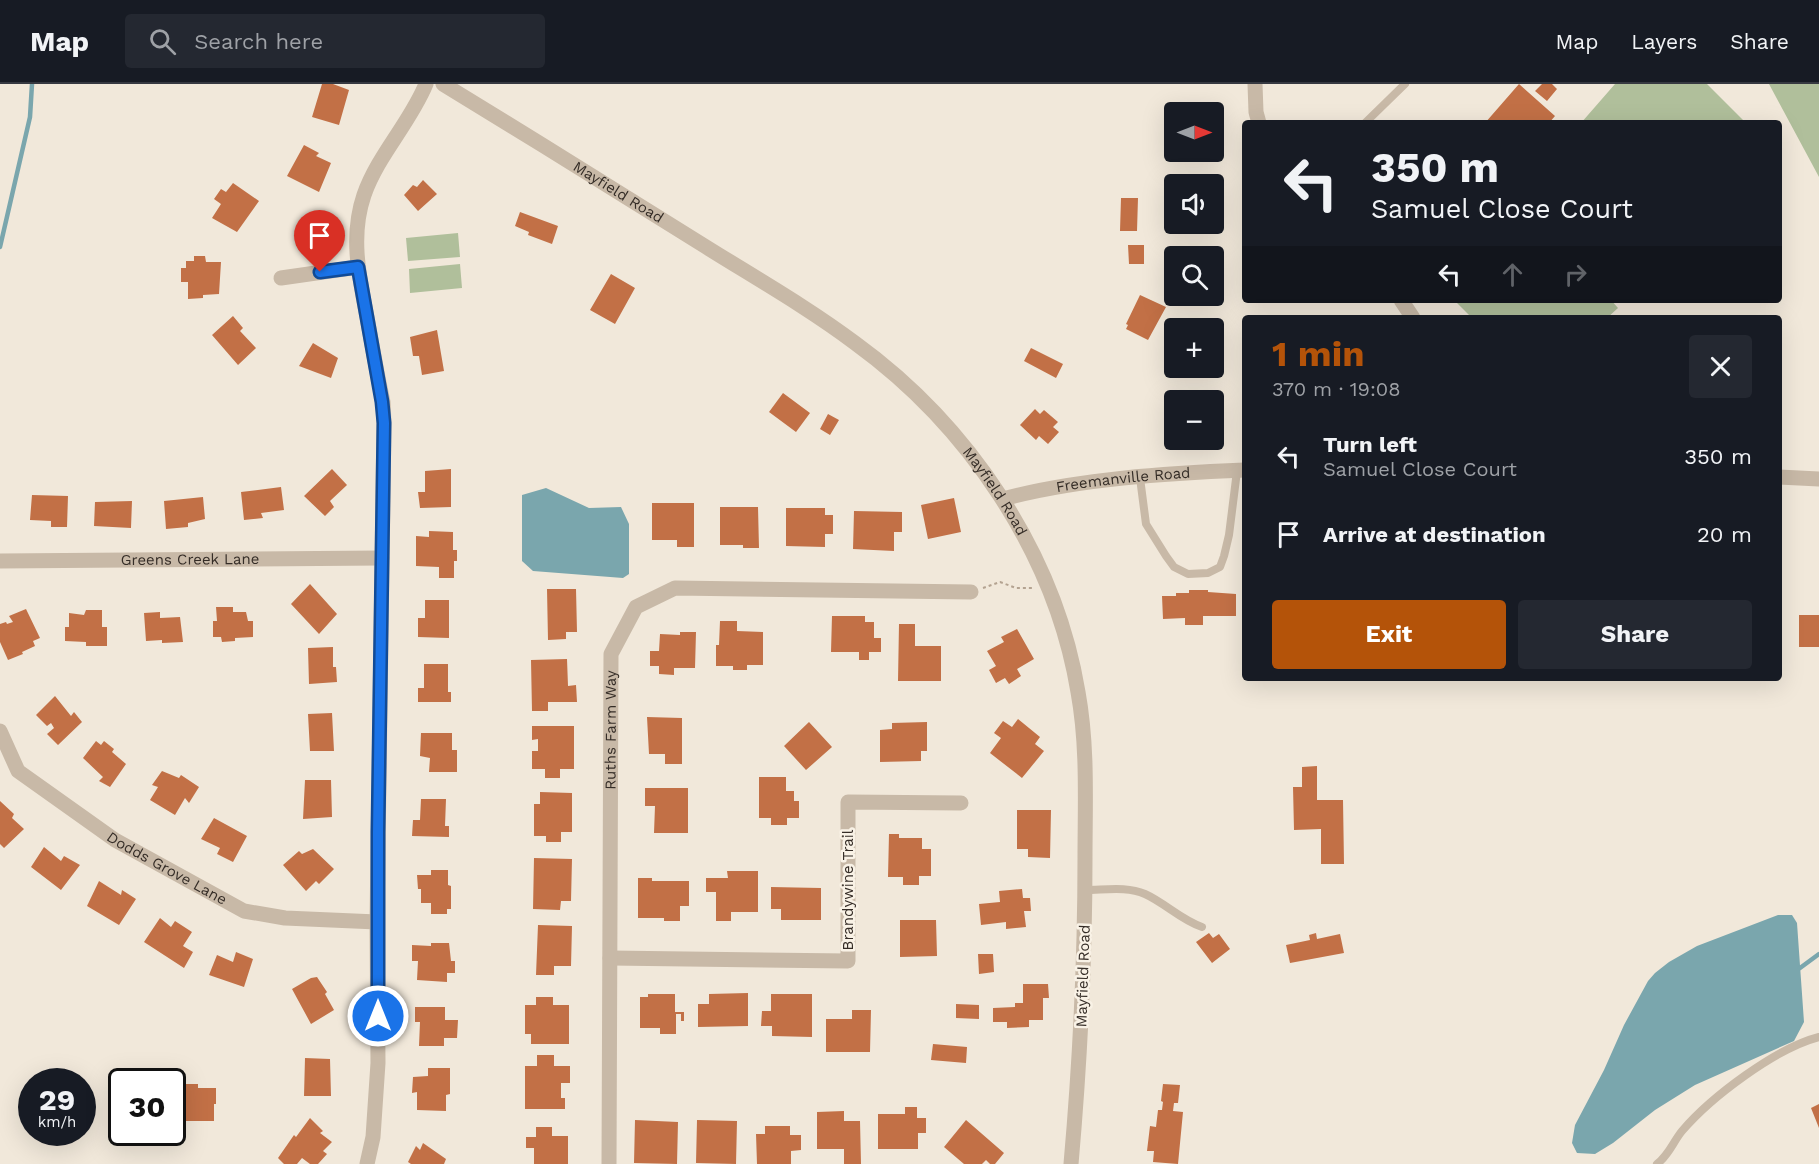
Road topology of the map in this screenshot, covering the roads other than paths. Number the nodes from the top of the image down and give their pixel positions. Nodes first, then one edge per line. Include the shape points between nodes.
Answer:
1 (426, 84) edge
2 (443, 84) edge
3 (1255, 84) edge
4 (1405, 84) edge
5 (1258, 120) edge
6 (1368, 120) edge
7 (358, 267) junction
8 (281, 278) dead end
9 (1241, 470) edge
10 (1782, 477) edge
11 (1140, 478) junction
12 (1819, 479) edge
13 (1003, 499) junction
14 (382, 558) junction
15 (0, 561) edge
16 (971, 592) road end
17 (0, 731) edge
18 (961, 802) dead end
19 (1085, 890) junction
20 (377, 922) junction
21 (1202, 927) dead end
22 (610, 958) junction
23 (1819, 1036) edge
24 (367, 1164) edge
25 (609, 1164) edge
26 (1071, 1164) edge
27 (1658, 1164) edge

1 - 7 street via 419,103 364,195 356,238
2 - 13 street, Mayfield Road via 857,344 938,416
3 - 5 street
4 - 6 lane
7 - 8 street
7 - 14 street via 383,412
9 - 11 street, Freemanville Road
9 - 11 lane via 1224,556 1220,567 1208,573 1188,574 1174,567 1166,556 1146,524
10 - 12 street
11 - 13 street, Freemanville Road via 1035,490
13 - 19 street, Mayfield Road via 1045,581 1061,622 1078,690 1086,754
14 - 15 street, Greens Creek Lane
14 - 20 street
16 - 22 street, Ruths Farm Way via 675,588 636,607 611,654
17 - 20 street, Dodds Grove Lane via 18,771 115,840 244,911 285,918
18 - 22 street, Brandywine Trail via 848,802 848,961
19 - 21 lane via 1145,894
19 - 26 street, Mayfield Road via 1080,1068
20 - 24 street via 378,1063 373,1137
22 - 25 street, Ruths Farm Way
23 - 27 lane via 1750,1072 1698,1114

